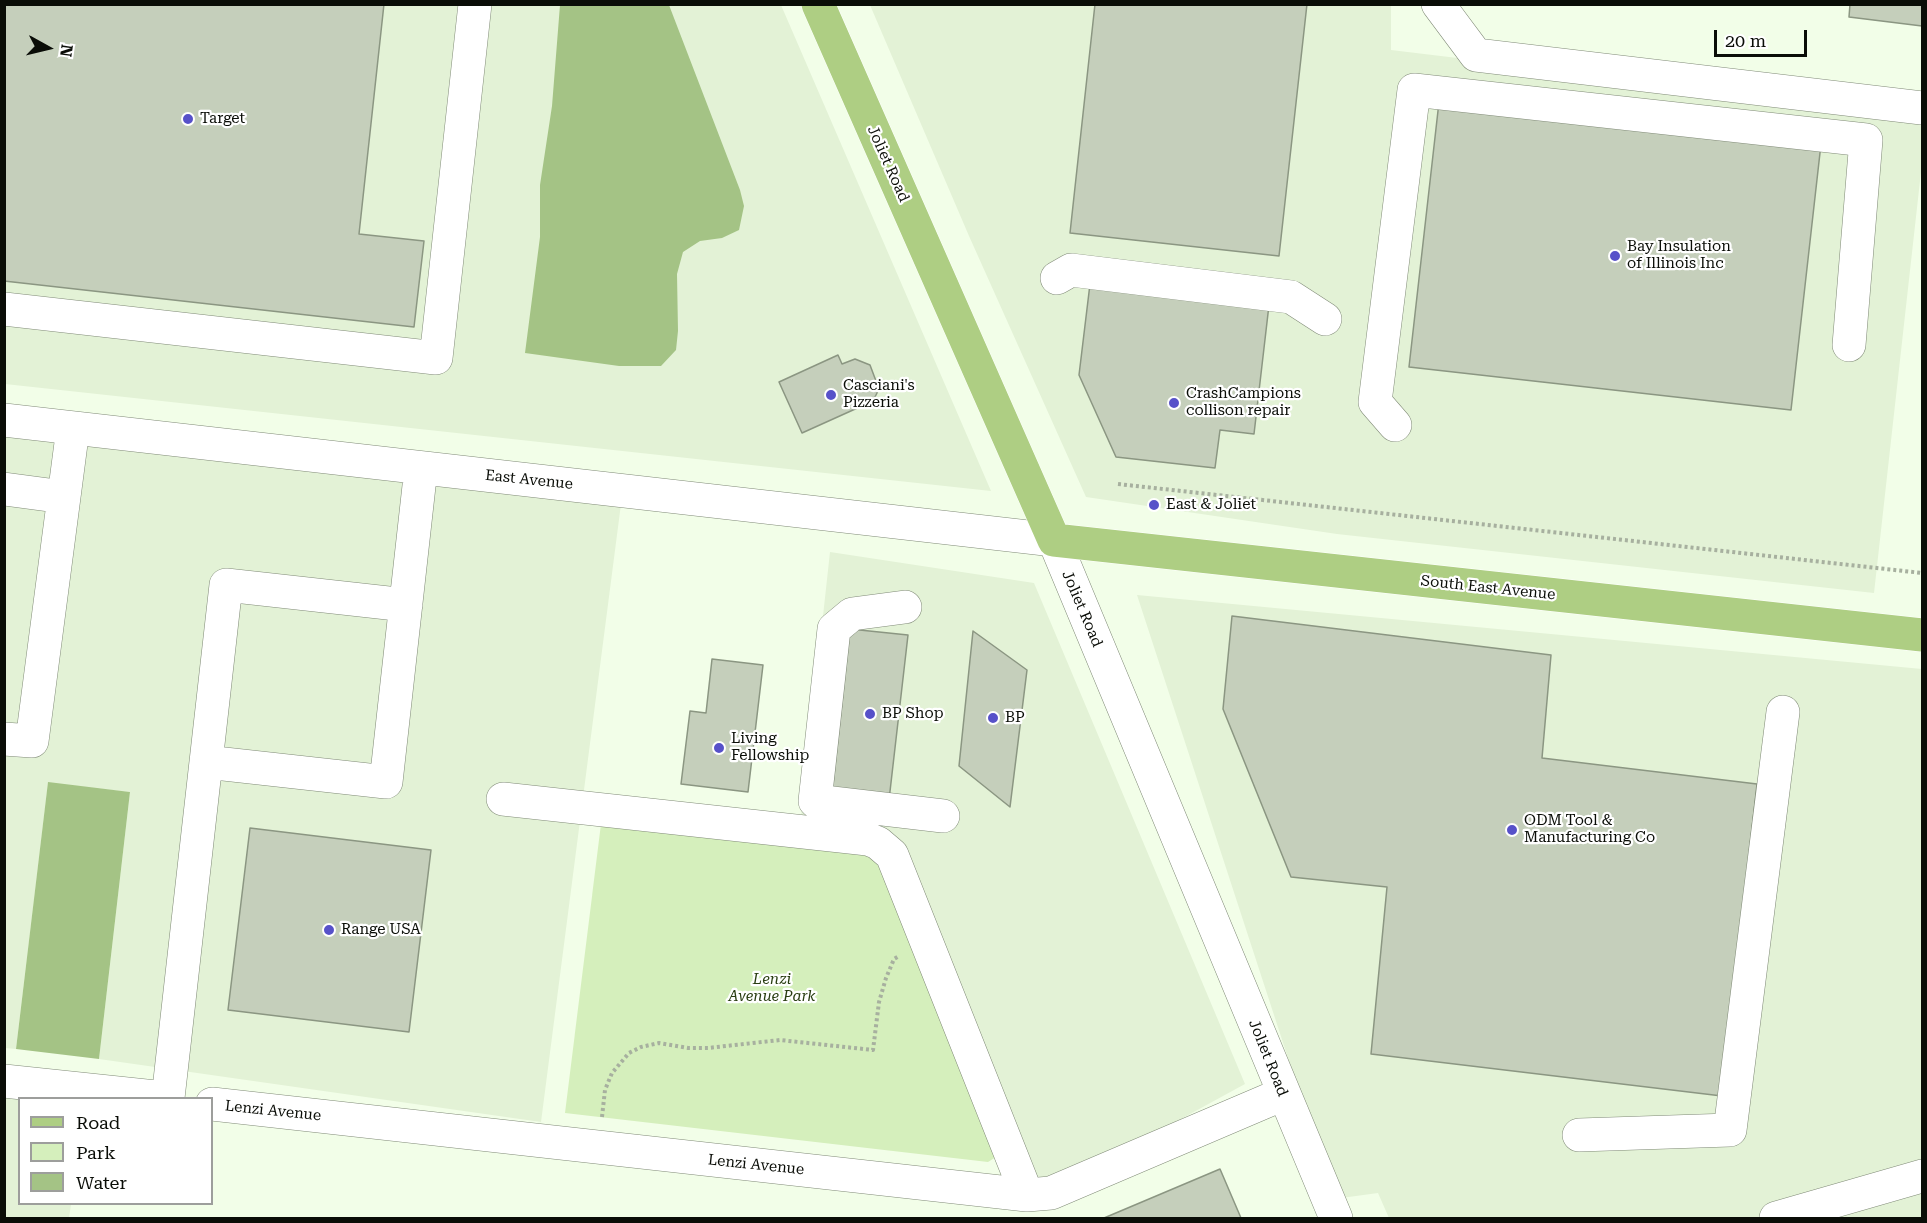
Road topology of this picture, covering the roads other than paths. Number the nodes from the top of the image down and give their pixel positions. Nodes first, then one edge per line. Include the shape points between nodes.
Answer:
1 (475, 4) edge
2 (818, 4) edge
3 (1438, 4) edge
4 (1923, 108) edge
5 (1057, 278) dead end
6 (4, 309) edge
7 (1324, 319) dead end
8 (1849, 345) dead end
9 (4, 420) edge
10 (1395, 425) dead end
11 (73, 428) junction
12 (421, 468) junction
13 (4, 489) edge
14 (64, 497) junction
15 (1054, 540) junction
16 (406, 605) junction
17 (905, 606) dead end
18 (1923, 635) edge
19 (1783, 712) dead end
20 (4, 739) edge
21 (206, 762) junction
22 (503, 799) dead end
23 (943, 816) dead end
24 (4, 1081) edge
25 (1282, 1094) junction
26 (156, 1097) edge
27 (166, 1097) edge
28 (213, 1104) edge
29 (1579, 1135) dead end
30 (1923, 1176) edge
31 (1027, 1195) junction
32 (1336, 1218) edge
33 (1776, 1218) edge

1 - 6 street via 436,358
2 - 15 main road, Joliet Road
3 - 4 street via 1476,54
5 - 7 street via 1071,270 1291,297
8 - 10 street via 1866,140 1414,90 1375,402
9 - 11 street, East Avenue
11 - 12 street, East Avenue
11 - 14 street
12 - 15 street, East Avenue
12 - 16 street
13 - 14 street
14 - 20 street via 32,741
15 - 18 main road, South East Avenue
15 - 25 street, Joliet Road
16 - 21 street via 386,782
16 - 21 street via 226,585
17 - 23 street via 852,614 834,629 815,801
19 - 29 street via 1730,1130
21 - 27 street
22 - 31 street via 878,843 892,855
24 - 26 street
25 - 31 street, Lenzi Avenue via 1051,1193
25 - 32 street, Joliet Road
28 - 31 street, Lenzi Avenue
30 - 33 street

